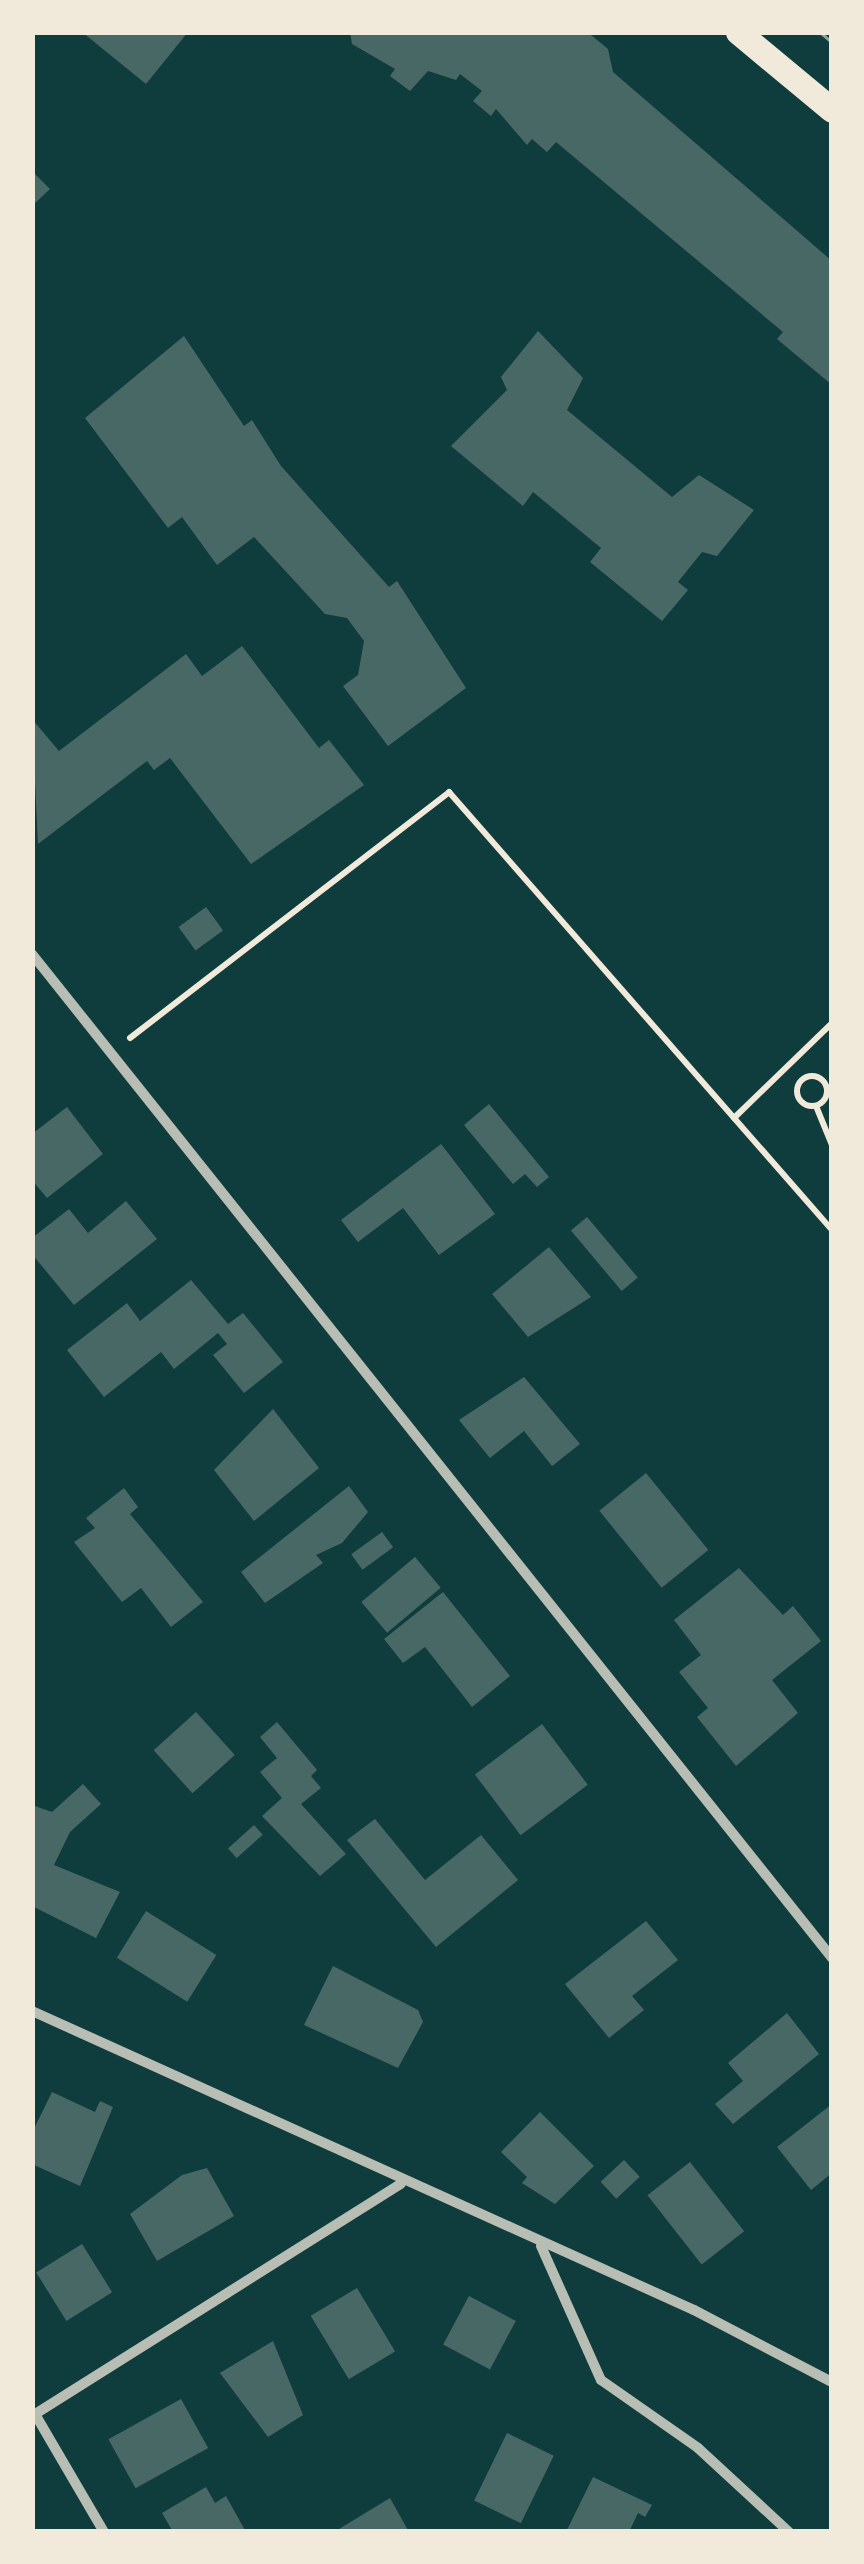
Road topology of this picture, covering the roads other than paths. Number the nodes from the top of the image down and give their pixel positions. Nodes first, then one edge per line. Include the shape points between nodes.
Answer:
1 (738, 32) edge
2 (832, 110) edge
3 (32, 954) edge
4 (832, 1958) edge
5 (32, 2011) edge
6 (401, 2184) junction
7 (541, 2246) junction
8 (832, 2382) edge
9 (34, 2415) edge
10 (104, 2532) edge
11 (789, 2532) edge

1 - 2 main road
3 - 4 street
5 - 6 street
6 - 7 street
6 - 9 street
7 - 8 street
7 - 11 street via 602,2380 698,2448
9 - 10 street

